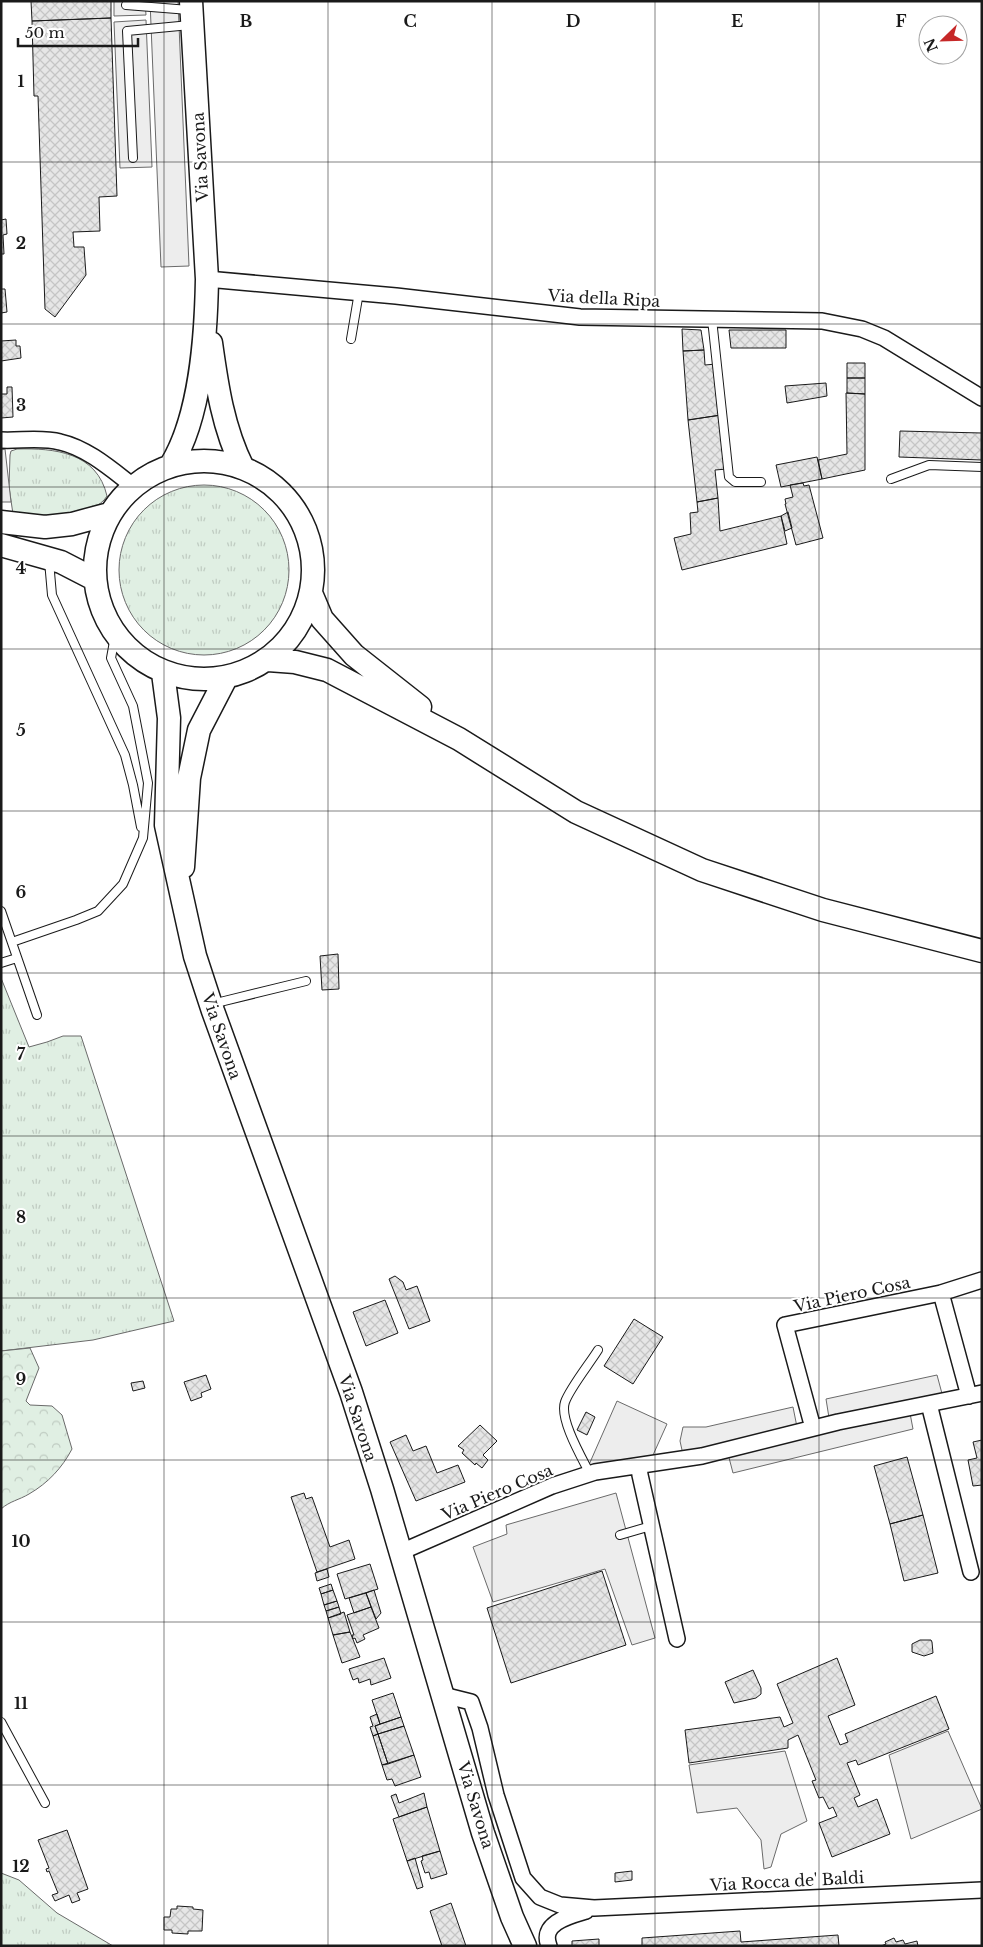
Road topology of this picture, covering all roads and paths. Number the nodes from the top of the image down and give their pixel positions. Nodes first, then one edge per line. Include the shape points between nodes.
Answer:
1 (126, 5) dead end
2 (191, 12) edge
3 (133, 158) dead end
4 (207, 279) junction
5 (359, 292) junction
6 (206, 312) junction
7 (712, 319) junction
8 (351, 339) dead end
9 (982, 398) edge
10 (1, 440) edge
11 (170, 465) junction
12 (982, 466) edge
13 (243, 468) junction
14 (891, 480) dead end
15 (761, 482) dead end
16 (133, 486) junction
17 (109, 514) junction
18 (1, 522) edge
19 (1, 545) edge
20 (49, 560) junction
21 (94, 579) junction
22 (311, 593) junction
23 (115, 636) junction
24 (268, 660) junction
25 (163, 673) junction
26 (226, 678) junction
27 (460, 738) junction
28 (143, 838) junction
29 (181, 893) junction
30 (1, 911) edge
31 (12, 942) junction
32 (982, 951) edge
33 (18, 958) junction
34 (1, 962) edge
35 (306, 981) dead end
36 (210, 1005) junction
37 (37, 1015) dead end
38 (982, 1280) edge
39 (941, 1293) junction
40 (598, 1350) dead end
41 (975, 1394) edge
42 (929, 1404) junction
43 (813, 1428) junction
44 (639, 1466) junction
45 (590, 1474) junction
46 (651, 1526) junction
47 (620, 1535) dead end
48 (400, 1552) junction
49 (971, 1572) dead end
50 (677, 1639) dead end
51 (443, 1695) junction
52 (1, 1722) edge
53 (45, 1803) dead end
54 (982, 1890) edge
55 (594, 1908) junction
56 (525, 1946) edge
57 (549, 1946) edge

1 - 2 lane
2 - 3 lane via 127,31
2 - 4 main road, Via Savona
4 - 5 street, Via della Ripa
4 - 6 main road, Via Savona
5 - 7 street, Via della Ripa via 580,317
5 - 8 lane
6 - 11 main road, Via Savona via 196,396 182,447
6 - 13 main road, Via Savona via 224,419
7 - 9 street, Via della Ripa via 822,321 862,329 884,338
7 - 15 lane via 729,477 735,482
10 - 16 street via 58,441 76,447
11 - 13 main road via 195,460 219,461
11 - 16 main road
12 - 14 lane via 929,465
13 - 22 main road via 262,477 296,511 308,537 314,565
16 - 17 main road
17 - 18 main road via 72,524 44,527
17 - 21 main road via 97,545
19 - 20 main road
20 - 21 main road via 61,562
20 - 28 lane via 52,595 124,755
21 - 23 main road via 101,609
22 - 24 main road via 303,618 288,641
22 - 27 main road via 322,619 354,655
23 - 25 main road via 137,657
23 - 28 lane via 111,658 133,706 148,783
24 - 26 main road
24 - 27 main road via 295,662 327,670
25 - 26 main road via 184,679
25 - 29 main road, Via Savona via 169,718 166,825
26 - 29 main road, Via Savona via 199,730 191,768
27 - 32 main road via 576,812 702,870 823,910
28 - 31 lane via 124,884 98,910
29 - 36 main road, Via Savona
30 - 31 lane
31 - 33 lane
33 - 34 lane
33 - 37 lane
35 - 36 lane
36 - 48 main road, Via Savona via 351,1392
38 - 39 street, Via Piero Cosa
39 - 41 street, Via Piero Cosa
39 - 43 street, Via Piero Cosa via 786,1325
40 - 45 lane via 565,1402 563,1412
41 - 42 street, Via Piero Cosa
42 - 43 street, Via Piero Cosa
42 - 49 street
43 - 44 street, Via Piero Cosa via 702,1456
44 - 45 street, Via Piero Cosa
44 - 46 street
45 - 48 street, Via Piero Cosa via 552,1486
46 - 47 lane
46 - 50 street
48 - 51 main road, Via Savona
51 - 55 street, Via Rocca de' Baldi via 471,1702 523,1878 540,1898 560,1905
51 - 56 main road, Via Savona via 483,1833
52 - 53 lane
54 - 55 street, Via Rocca de' Baldi
55 - 57 street, Via Rocca de' Baldi via 564,1918 549,1928 546,1938

